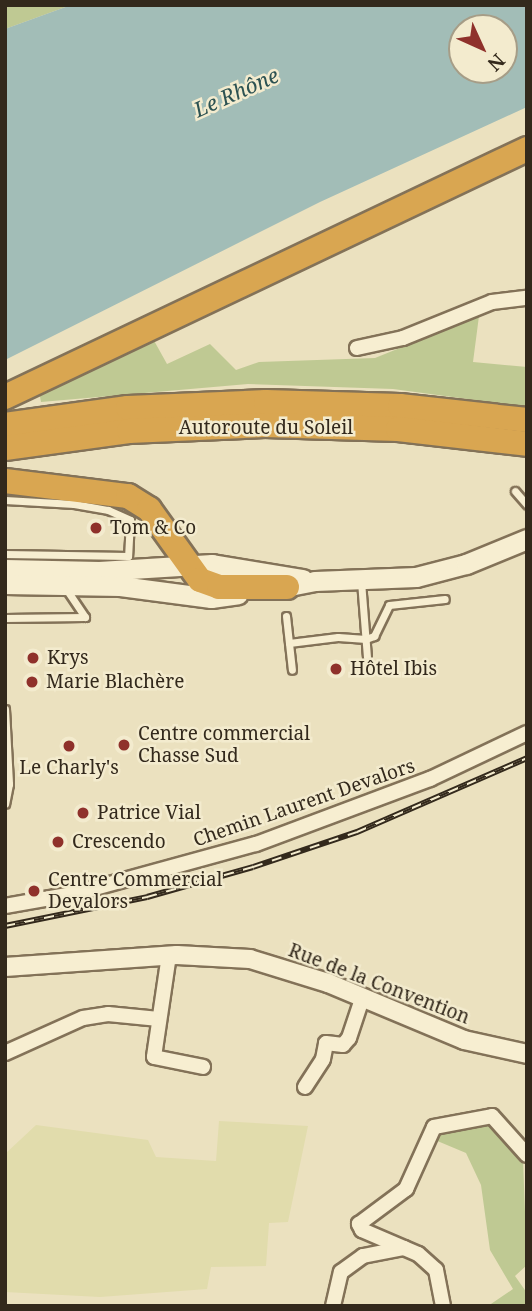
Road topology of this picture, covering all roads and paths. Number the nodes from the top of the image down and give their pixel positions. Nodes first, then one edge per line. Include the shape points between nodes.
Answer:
1 (527, 149) edge
2 (527, 298) edge
3 (356, 348) dead end
4 (5, 397) edge
5 (527, 420) edge
6 (5, 425) edge
7 (527, 444) edge
8 (5, 448) edge
9 (5, 481) edge
10 (515, 491) dead end
11 (5, 500) edge
12 (527, 505) edge
13 (527, 539) edge
14 (5, 554) edge
15 (181, 566) junction
16 (5, 569) edge
17 (216, 576) junction
18 (361, 580) junction
19 (314, 581) junction
20 (5, 584) edge
21 (64, 586) junction
22 (287, 587) junction
23 (445, 598) dead end
24 (286, 617) dead end
25 (5, 618) edge
26 (366, 639) junction
27 (289, 643) junction
28 (367, 657) dead end
29 (292, 670) dead end
30 (5, 709) edge
31 (527, 733) edge
32 (5, 804) edge
33 (8, 903) edge
34 (169, 955) junction
35 (5, 967) edge
36 (362, 999) junction
37 (159, 1019) junction
38 (5, 1054) edge
39 (527, 1054) edge
40 (203, 1067) dead end
41 (305, 1087) dead end
42 (527, 1155) edge
43 (404, 1248) junction
44 (333, 1306) edge
45 (443, 1306) edge

1 - 4 highway
2 - 3 street via 492,302 403,338
5 - 6 highway, Autoroute du Soleil via 400,406 266,402 128,408
7 - 8 highway, Autoroute du Soleil via 398,429 265,425 129,431
9 - 15 highway via 128,496 149,509 172,541
10 - 12 lane
11 - 14 lane via 74,504 108,510 130,520 128,555
13 - 18 main road via 442,571
15 - 16 main road
15 - 17 highway via 200,580
17 - 19 main road
17 - 22 highway
18 - 19 main road
18 - 26 lane
19 - 22 main road
20 - 21 main road
21 - 22 main road via 138,588 211,598
21 - 25 lane via 85,618
23 - 26 lane via 389,605 374,636
24 - 27 lane
26 - 27 lane
26 - 28 lane
27 - 29 lane
30 - 32 lane via 9,784
31 - 33 street, Chemin Laurent Devalors via 430,779 256,844 73,894
34 - 35 street, Rue de la Convention
34 - 36 street, Rue de la Convention via 250,959 293,970
34 - 37 street
36 - 39 street, Rue de la Convention via 464,1040
36 - 41 street via 349,1038 343,1045 326,1043 323,1059
37 - 38 street via 108,1014 83,1018
37 - 40 street via 154,1056
42 - 43 street via 492,1116 434,1127 406,1189 359,1224 362,1230
43 - 44 street via 363,1256 341,1272
43 - 45 street via 436,1270

